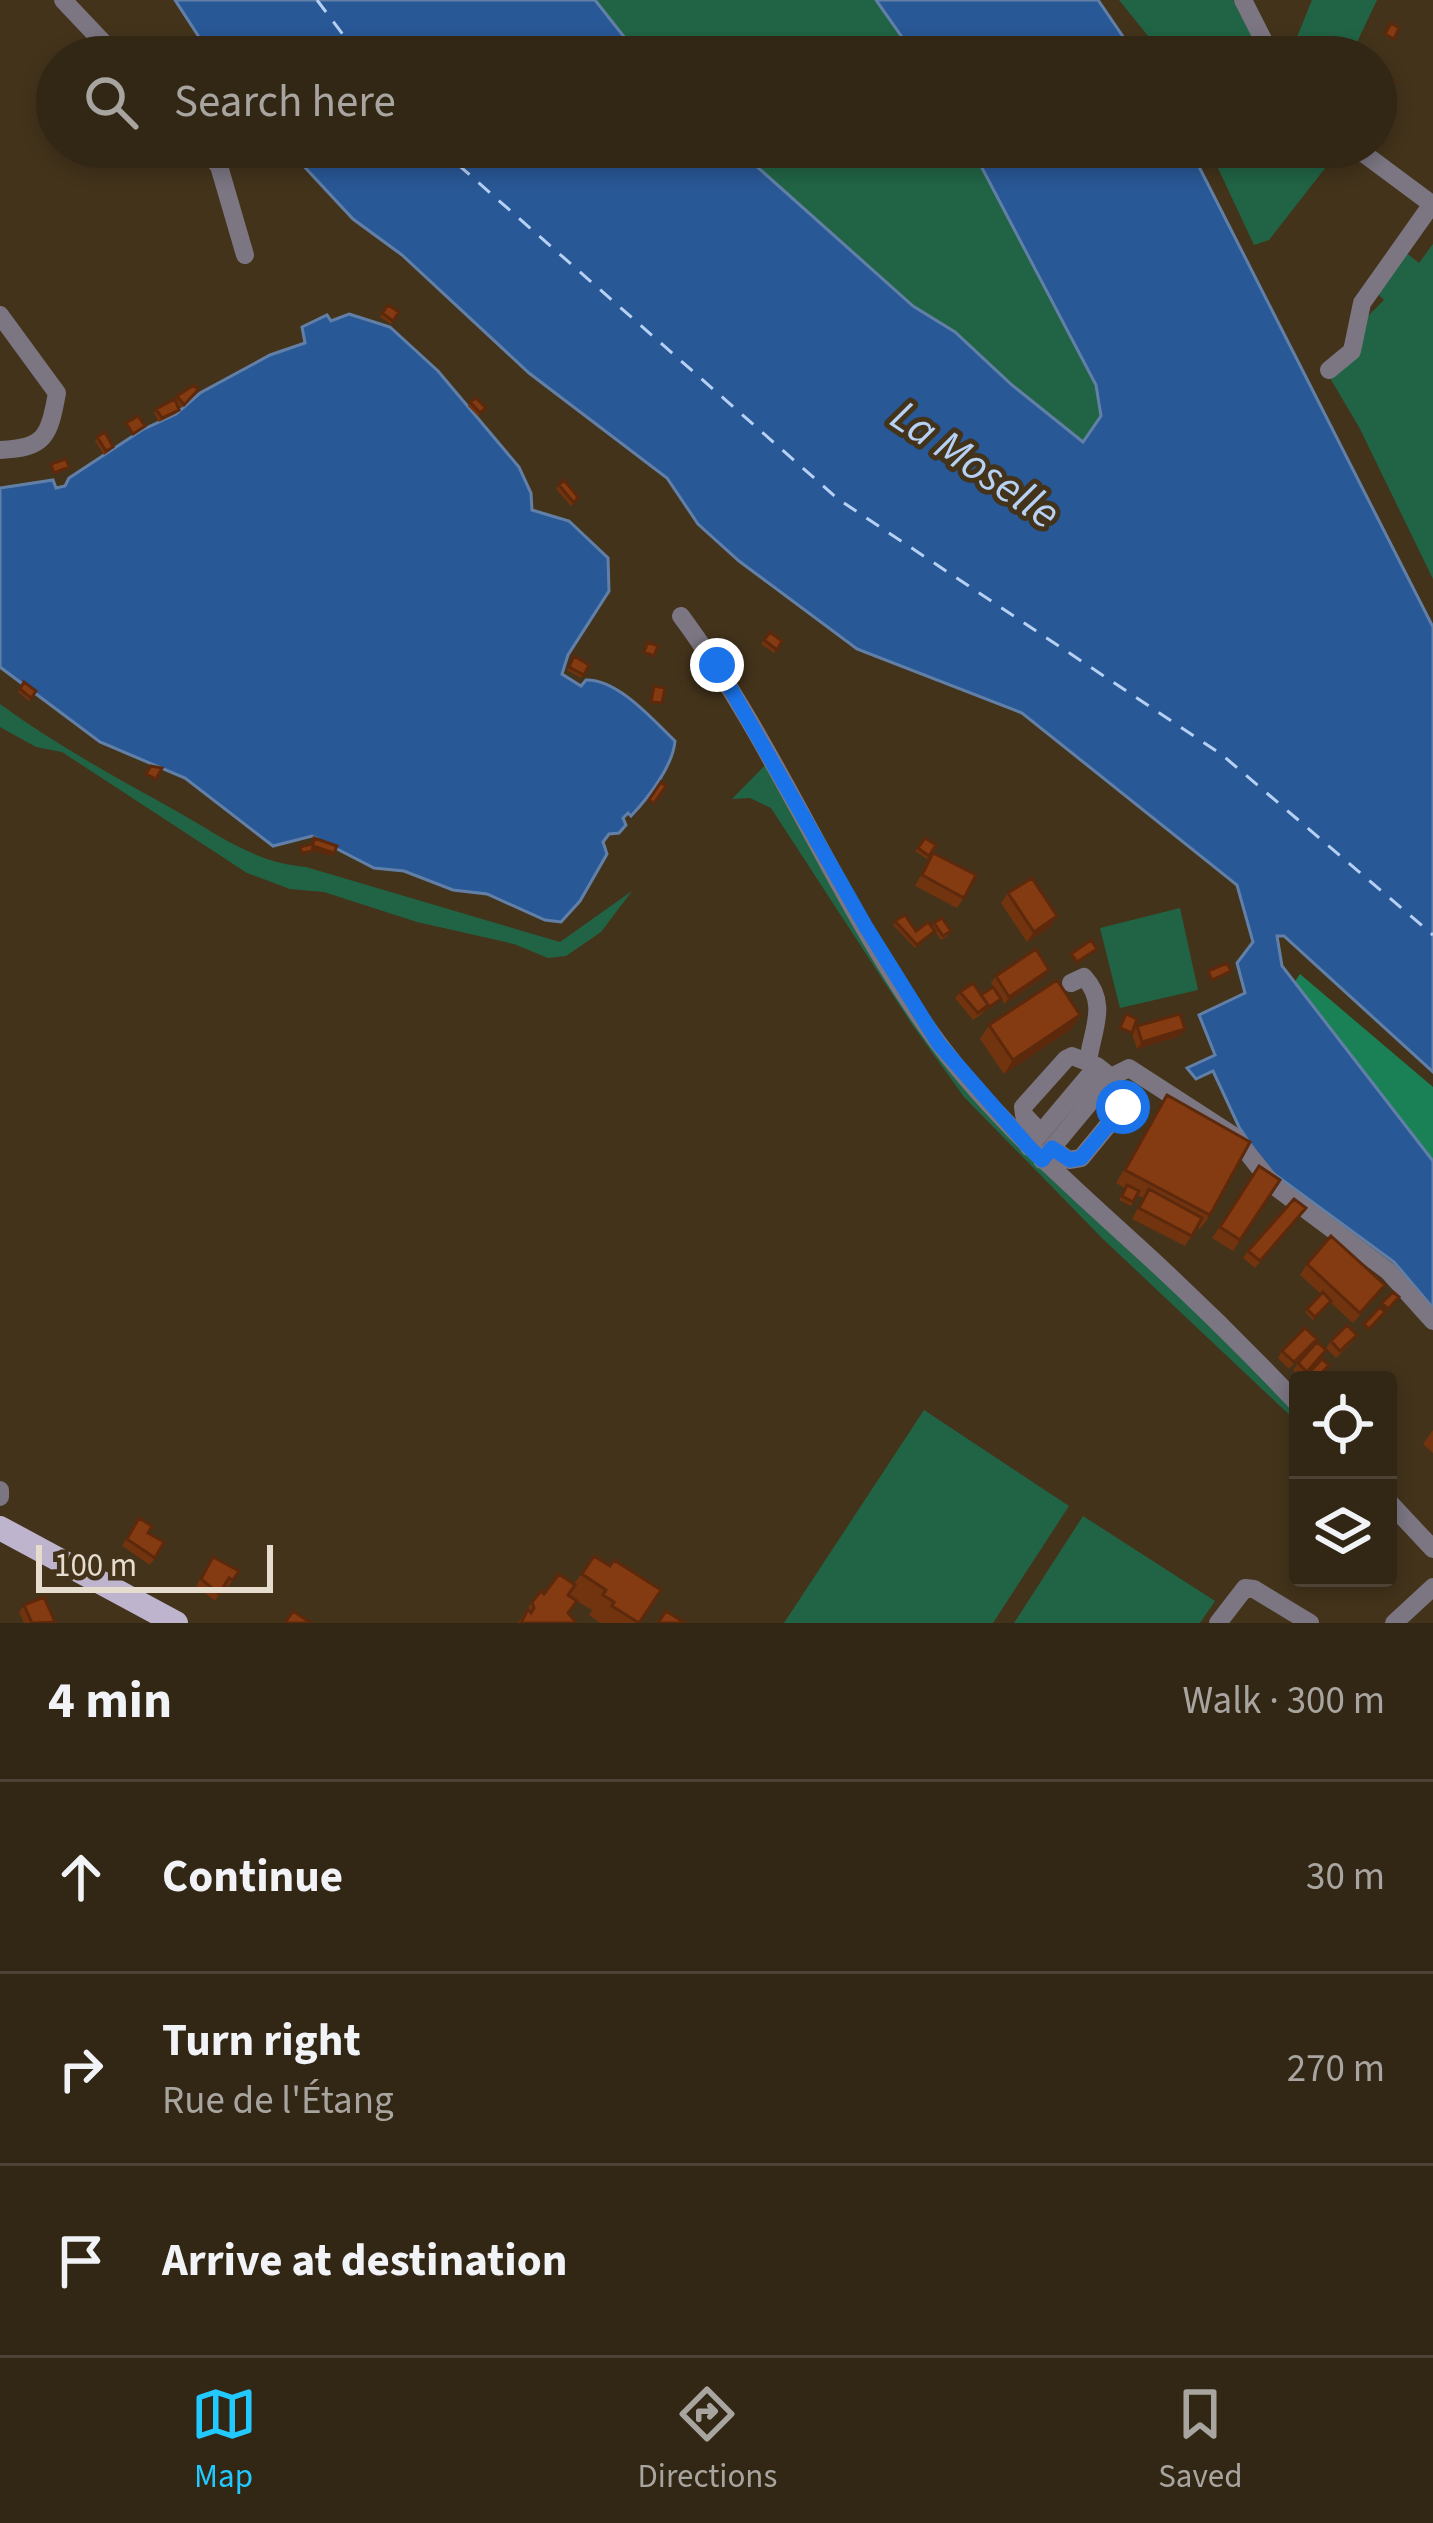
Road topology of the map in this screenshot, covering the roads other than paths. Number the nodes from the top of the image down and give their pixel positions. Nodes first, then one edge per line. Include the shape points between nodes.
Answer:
1 (63, 0) edge
2 (1243, 0) edge
3 (97, 36) edge
4 (1261, 36) edge
5 (220, 168) edge
6 (1383, 168) edge
7 (1432, 204) edge
8 (245, 255) dead end
9 (0, 315) edge
10 (1329, 370) dead end
11 (0, 450) edge
12 (681, 616) dead end
13 (1071, 983) dead end
14 (1099, 1068) junction
15 (1041, 1147) junction
16 (1433, 1322) edge
17 (1289, 1394) edge
18 (1397, 1511) edge
19 (0, 1528) edge
20 (1433, 1549) edge
21 (1433, 1587) edge
22 (176, 1623) edge
23 (1218, 1623) edge
24 (1310, 1623) edge
25 (1394, 1623) edge

1 - 3 street
2 - 4 street
5 - 8 street
6 - 7 street
7 - 10 street via 1362,303 1352,351
9 - 11 street via 57,393 38,445
12 - 15 street via 939,1044
13 - 14 street via 1084,977 1094,987
14 - 15 street
14 - 15 street via 1066,1059 1023,1107
14 - 15 street via 1123,1107 1081,1158
14 - 16 street via 1129,1068 1234,1136 1274,1184 1388,1271
15 - 17 street
18 - 20 street
19 - 22 main road
21 - 25 street
23 - 24 street via 1245,1588

